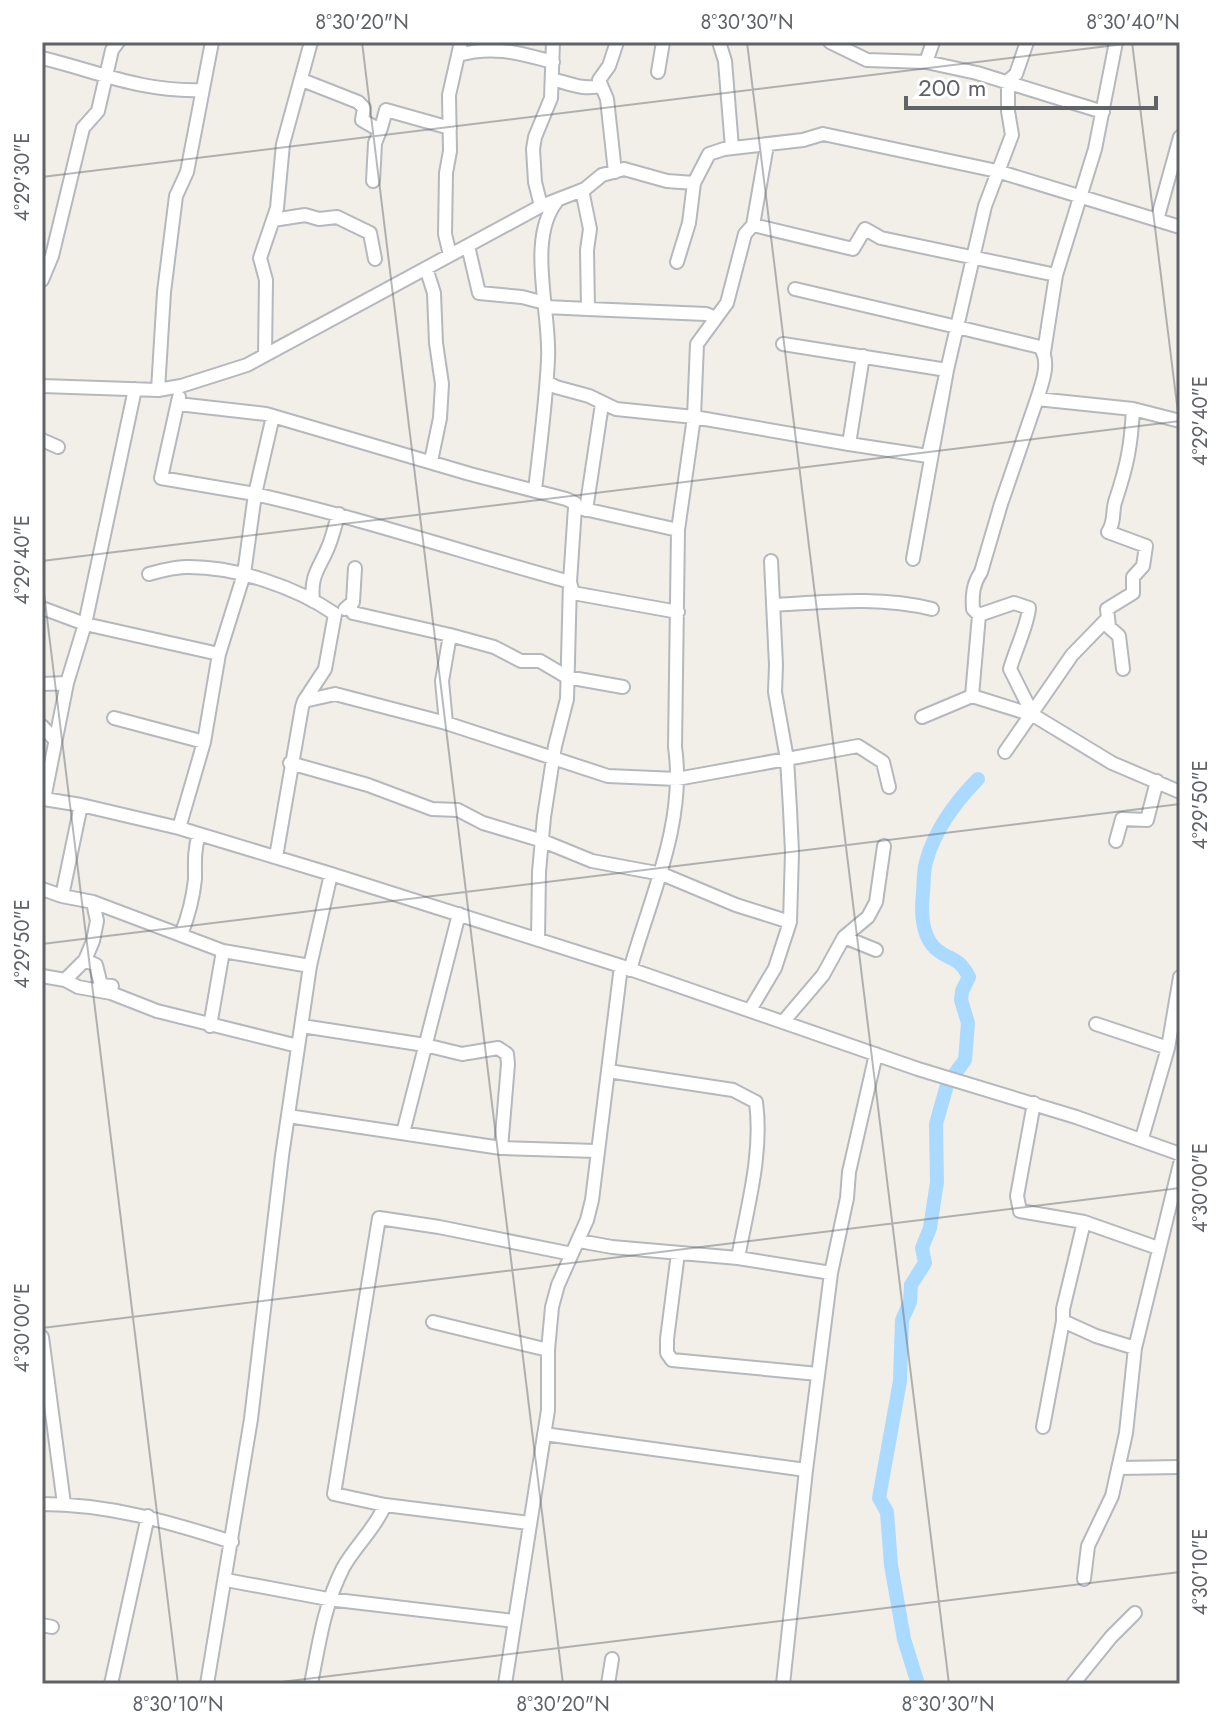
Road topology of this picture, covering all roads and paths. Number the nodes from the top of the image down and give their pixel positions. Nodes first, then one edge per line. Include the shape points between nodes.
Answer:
1 (118, 42) edge
2 (212, 42) edge
3 (311, 42) edge
4 (553, 42) edge
5 (617, 42) edge
6 (663, 42) edge
7 (719, 42) edge
8 (830, 42) edge
9 (933, 42) edge
10 (1027, 42) edge
11 (1116, 42) edge
12 (460, 45) edge
13 (42, 58) edge
14 (553, 62) junction
15 (926, 62) junction
16 (658, 72) dead end
17 (108, 77) junction
18 (552, 79) junction
19 (302, 80) junction
20 (1008, 81) junction
21 (601, 86) junction
22 (202, 90) junction
23 (1103, 112) junction
24 (381, 128) junction
25 (450, 128) junction
26 (1180, 137) edge
27 (767, 145) junction
28 (732, 148) junction
29 (997, 171) junction
30 (615, 172) junction
31 (373, 181) dead end
32 (694, 183) junction
33 (582, 190) junction
34 (1080, 195) junction
35 (558, 200) junction
36 (537, 209) junction
37 (273, 220) junction
38 (1157, 220) junction
39 (753, 225) junction
40 (1180, 227) edge
41 (544, 236) junction
42 (468, 246) junction
43 (450, 255) junction
44 (375, 259) dead end
45 (973, 259) junction
46 (677, 262) dead end
47 (426, 268) junction
48 (1056, 275) junction
49 (42, 280) edge
50 (795, 289) dead end
51 (546, 305) junction
52 (588, 309) junction
53 (716, 318) junction
54 (957, 327) junction
55 (783, 344) dead end
56 (1044, 352) junction
57 (265, 355) junction
58 (863, 356) junction
59 (947, 370) junction
60 (547, 382) junction
61 (42, 386) edge
62 (181, 386) junction
63 (135, 389) junction
64 (158, 390) junction
65 (1037, 399) junction
66 (178, 404) junction
67 (602, 404) junction
68 (1133, 409) junction
69 (273, 416) junction
70 (694, 417) junction
71 (1180, 421) edge
72 (42, 440) edge
73 (849, 444) junction
74 (58, 447) dead end
75 (431, 461) junction
76 (535, 490) junction
77 (255, 494) junction
78 (580, 508) junction
79 (339, 514) junction
80 (678, 530) junction
81 (913, 559) dead end
82 (771, 561) dead end
83 (355, 568) dead end
84 (149, 574) dead end
85 (244, 574) junction
86 (570, 582) junction
87 (313, 601) junction
88 (773, 605) junction
89 (350, 606) junction
90 (42, 608) edge
91 (932, 609) dead end
92 (678, 612) junction
93 (335, 614) junction
94 (979, 615) junction
95 (1107, 619) junction
96 (85, 624) junction
97 (450, 635) junction
98 (219, 654) junction
99 (1123, 669) dead end
100 (567, 677) junction
101 (67, 683) junction
102 (42, 684) edge
103 (623, 687) dead end
104 (972, 696) junction
105 (304, 701) junction
106 (1033, 715) junction
107 (922, 717) dead end
108 (114, 718) dead end
109 (446, 723) junction
110 (42, 726) edge
111 (55, 740) junction
112 (204, 742) junction
113 (1005, 752) dead end
114 (553, 758) junction
115 (787, 759) junction
116 (290, 763) junction
117 (677, 779) junction
118 (1157, 781) junction
119 (889, 787) dead end
120 (1180, 792) edge
121 (43, 799) edge
122 (81, 805) junction
123 (179, 828) junction
124 (199, 834) junction
125 (543, 841) junction
126 (1116, 841) dead end
127 (884, 846) dead end
128 (276, 857) junction
129 (331, 874) junction
130 (662, 874) junction
131 (42, 889) edge
132 (62, 896) junction
133 (93, 902) junction
134 (459, 914) junction
135 (790, 922) junction
136 (181, 935) junction
137 (844, 937) junction
138 (538, 940) junction
139 (876, 950) dead end
140 (223, 951) junction
141 (85, 960) junction
142 (310, 966) junction
143 (626, 968) junction
144 (42, 976) edge
145 (1180, 977) edge
146 (65, 980) junction
147 (125, 999) junction
148 (750, 1010) junction
149 (783, 1022) junction
150 (1096, 1024) dead end
151 (210, 1026) junction
152 (302, 1026) junction
153 (425, 1045) junction
154 (298, 1046) junction
155 (1168, 1048) junction
156 (876, 1054) junction
157 (608, 1071) junction
158 (1034, 1103) junction
159 (288, 1116) junction
160 (403, 1133) junction
161 (1142, 1138) junction
162 (501, 1148) junction
163 (596, 1151) junction
164 (1180, 1154) edge
165 (1180, 1164) edge
166 (1084, 1222) junction
167 (579, 1241) junction
168 (1158, 1248) junction
169 (678, 1253) junction
170 (572, 1254) junction
171 (738, 1258) junction
172 (831, 1273) junction
173 (1063, 1321) junction
174 (433, 1322) dead end
175 (42, 1337) edge
176 (1135, 1348) junction
177 (548, 1350) junction
178 (818, 1374) junction
179 (48, 1415) edge
180 (1043, 1427) dead end
181 (544, 1434) junction
182 (1180, 1467) edge
183 (1118, 1468) junction
184 (806, 1470) junction
185 (42, 1504) edge
186 (64, 1504) junction
187 (385, 1505) junction
188 (148, 1516) junction
189 (529, 1523) junction
190 (232, 1542) junction
191 (1084, 1579) dead end
192 (226, 1580) junction
193 (328, 1599) junction
194 (1135, 1613) dead end
195 (514, 1621) junction
196 (612, 1659) dead end
197 (111, 1684) edge
198 (207, 1684) edge
199 (311, 1684) edge
200 (505, 1684) edge
201 (608, 1684) edge
202 (783, 1684) edge
203 (1073, 1684) edge

1 - 17 street
2 - 22 street
3 - 19 street
4 - 14 street
5 - 21 street
6 - 16 street
7 - 28 street
8 - 15 street via 867,60
9 - 15 street
10 - 20 street via 1016,74
11 - 23 street
12 - 14 street via 472,51 510,50
12 - 25 street via 449,95
13 - 17 street
14 - 18 street
15 - 20 street
17 - 22 street via 169,91
17 - 49 street via 98,111 83,128
18 - 21 street via 588,89
18 - 36 street via 551,98 533,149
19 - 24 street via 358,102 364,108 362,120
19 - 37 street via 283,144
20 - 23 street
20 - 29 street via 1012,135
21 - 30 street via 611,122
22 - 64 street via 187,172 176,196
23 - 34 street
24 - 25 street via 386,110
24 - 31 street
25 - 43 street via 445,234
26 - 38 street
27 - 28 street
27 - 29 street via 823,134
27 - 39 street
28 - 32 street via 709,154
29 - 34 street
29 - 45 street
30 - 32 street via 624,169
30 - 33 street
32 - 46 street
33 - 35 street
33 - 52 street via 590,229
34 - 38 street
34 - 48 street
35 - 36 street
35 - 41 street
36 - 41 street
36 - 42 street
37 - 44 street via 337,217 370,233
37 - 57 street via 260,258 266,280
38 - 40 street
39 - 45 street via 853,249 865,229 881,238
39 - 53 street via 745,234 732,291
41 - 51 street
42 - 43 street
42 - 51 street via 479,293
43 - 47 street
45 - 48 street
45 - 54 street
47 - 57 street
47 - 75 street via 434,293 442,384
48 - 56 street
50 - 54 street
51 - 52 street
51 - 60 street
52 - 53 street
53 - 70 street via 697,344
54 - 56 street via 1037,345
54 - 59 street
55 - 58 street
56 - 65 street via 1046,366
57 - 62 street
58 - 59 street
58 - 73 street
59 - 73 street via 928,456
59 - 81 street
60 - 67 street
60 - 76 street
61 - 63 street
62 - 64 street
62 - 66 street
63 - 64 street
63 - 96 street
65 - 68 street
65 - 94 street via 973,589 973,609
66 - 69 street
66 - 77 street via 161,478
67 - 70 street
67 - 78 street
68 - 71 street
68 - 95 street via 1131,451 1108,532 1146,546 1143,566 1133,577 1133,593 1107,609
69 - 75 street
69 - 77 street
70 - 73 street
70 - 80 street
72 - 74 street
75 - 76 street
76 - 78 street
77 - 79 street
77 - 85 street
78 - 80 street
78 - 86 street
79 - 86 street
79 - 87 street via 316,568
80 - 92 street
82 - 88 street
83 - 89 street
84 - 85 street via 185,567
85 - 87 street
85 - 98 street
86 - 92 street via 573,593
86 - 100 street
87 - 93 street
88 - 91 street via 863,600
88 - 115 street via 775,692
89 - 93 street
89 - 97 street via 353,613
90 - 96 street
92 - 117 street
93 - 105 street via 325,669
94 - 104 street
94 - 106 street via 1014,603 1029,608 1010,669
95 - 99 street via 1119,636
95 - 106 street via 1072,655
96 - 98 street
96 - 101 street
97 - 100 street via 521,661 540,661
97 - 109 street via 442,681
98 - 112 street
100 - 103 street
100 - 114 street
101 - 102 street
101 - 111 street
104 - 106 street
104 - 107 street
105 - 109 street via 335,694
105 - 116 street
106 - 113 street
106 - 118 street via 1112,763
108 - 112 street
109 - 114 street
110 - 111 street
111 - 121 street
112 - 123 street
114 - 117 street via 608,776
114 - 125 street
115 - 117 street
115 - 119 street via 858,746 883,762
115 - 135 street
116 - 125 street via 432,809 458,810
116 - 128 street
117 - 130 street
118 - 120 street
118 - 126 street via 1147,820 1122,819
121 - 122 street
122 - 123 street
122 - 132 street
123 - 124 street
124 - 128 street
124 - 136 street via 191,907
125 - 130 street via 592,861
125 - 138 street
127 - 137 street via 876,902 868,917
128 - 129 street
129 - 134 street
129 - 142 street
130 - 135 street
130 - 143 street
131 - 132 street
132 - 133 street
133 - 136 street
133 - 141 street via 97,921
134 - 138 street
134 - 153 street
135 - 148 street via 775,968
136 - 140 street
137 - 139 street
137 - 149 street via 823,975
138 - 143 street
140 - 142 street
140 - 151 street
141 - 146 street
141 - 147 street via 96,965 101,985 121,990
142 - 152 street
143 - 148 street
143 - 157 street
144 - 146 street
145 - 155 street
146 - 147 street
147 - 151 street
148 - 149 street
149 - 156 street
150 - 155 street
151 - 154 street
152 - 153 street
152 - 154 street
153 - 160 street
153 - 162 street via 462,1054 498,1048 507,1054
154 - 159 street
155 - 161 street
156 - 158 street
156 - 172 street
157 - 163 street
157 - 171 street via 733,1090 756,1102 756,1159
158 - 161 street
158 - 166 street via 1016,1203 1020,1211
159 - 160 street
159 - 190 street
160 - 162 street
161 - 164 street
162 - 163 street
163 - 167 street via 592,1200
165 - 168 street
166 - 168 street
166 - 173 street
167 - 169 street
167 - 170 street
168 - 176 street
169 - 171 street
169 - 178 street via 667,1339 672,1360
170 - 177 street via 552,1307
170 - 187 street via 379,1218 334,1494
171 - 172 street
172 - 178 street
173 - 176 street
173 - 180 street
174 - 177 street
175 - 179 street
176 - 183 street
177 - 181 street
178 - 184 street
179 - 186 street
181 - 184 street
181 - 189 street
182 - 183 street
183 - 191 street via 1109,1504 1088,1546
184 - 202 street
185 - 186 street
186 - 188 street
187 - 189 street
187 - 193 street
188 - 190 street
188 - 197 street
189 - 195 street
190 - 192 street
192 - 193 street
192 - 198 street
193 - 195 street
193 - 199 street
194 - 203 street
195 - 200 street
196 - 201 street

